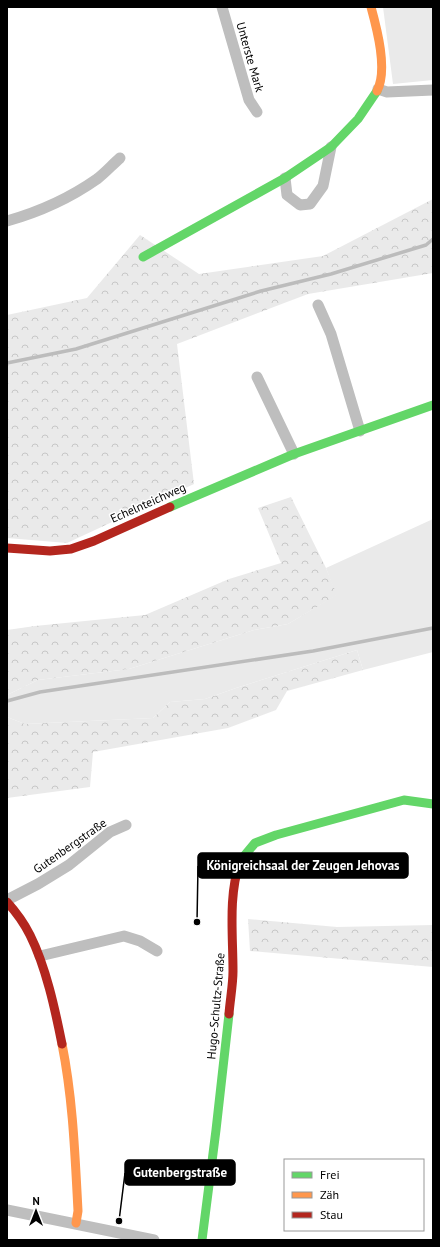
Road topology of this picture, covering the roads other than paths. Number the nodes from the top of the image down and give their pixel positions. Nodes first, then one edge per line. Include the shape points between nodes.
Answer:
1 (222, 7) edge
2 (371, 7) edge
3 (378, 89) junction
4 (433, 90) edge
5 (257, 112) dead end
6 (331, 147) junction
7 (120, 158) dead end
8 (285, 178) junction
9 (7, 221) edge
10 (143, 257) dead end
11 (318, 305) dead end
12 (257, 377) dead end
13 (433, 405) edge
14 (360, 431) junction
15 (294, 454) junction
16 (7, 548) edge
17 (433, 804) edge
18 (126, 825) dead end
19 (7, 901) edge
20 (157, 951) dead end
21 (40, 956) junction
22 (7, 1210) edge
23 (76, 1223) junction
24 (154, 1240) edge
25 (202, 1240) edge

1 - 5 street, Unterste Mark via 249,100
2 - 3 street via 381,63
3 - 4 street via 387,92
3 - 6 street via 358,119
6 - 8 street
6 - 8 street via 323,186 310,204 300,205 287,195
7 - 9 street via 98,178 71,195 52,205
8 - 10 street
11 - 14 street via 331,334
12 - 15 street
13 - 14 street, Echelnteichweg
14 - 15 street, Echelnteichweg
15 - 16 street, Echelnteichweg via 77,547 50,552
17 - 25 street, Hugo-Schultz-Straße via 404,800 276,835 255,843 241,859 233,889 233,973
18 - 19 street, Gutenbergstraße via 110,832 69,865
19 - 21 street, Gutenbergstraße via 19,915
20 - 21 street via 140,941 124,936
21 - 23 street, Gutenbergstraße via 60,1030 71,1104 78,1211
22 - 23 street
23 - 24 street

